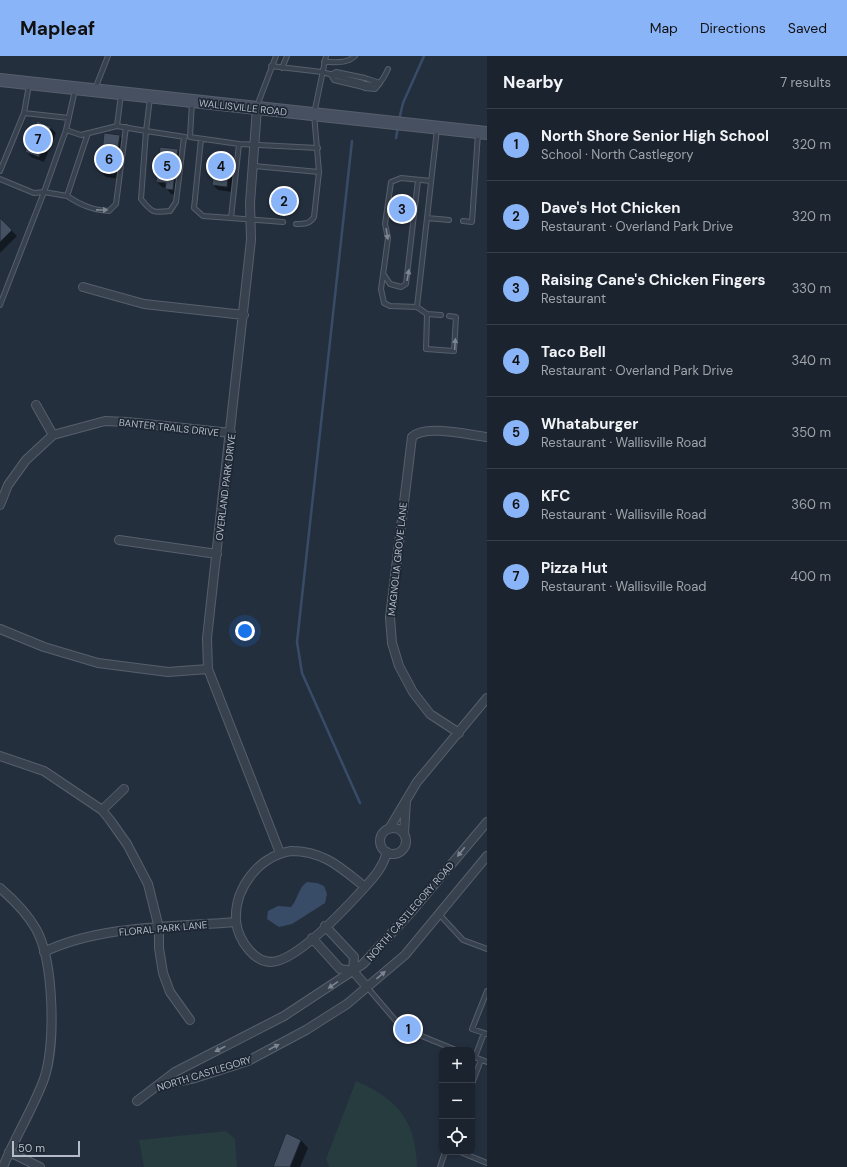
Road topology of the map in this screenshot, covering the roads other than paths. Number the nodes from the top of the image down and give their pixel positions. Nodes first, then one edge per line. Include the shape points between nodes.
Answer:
1 (108, 56) edge
2 (276, 56) edge
3 (287, 56) edge
4 (326, 56) edge
5 (355, 56) edge
6 (324, 62) junction
7 (271, 66) junction
8 (282, 68) junction
9 (388, 69) dead end
10 (322, 72) junction
11 (331, 75) junction
12 (0, 80) edge
13 (29, 84) junction
14 (380, 84) junction
15 (76, 89) junction
16 (94, 91) junction
17 (121, 94) junction
18 (150, 97) junction
19 (192, 101) junction
20 (257, 108) junction
21 (24, 113) junction
22 (314, 114) junction
23 (69, 118) junction
24 (117, 126) junction
25 (126, 127) junction
26 (437, 128) junction
27 (66, 130) junction
28 (146, 131) junction
29 (88, 133) junction
30 (483, 133) edge
31 (184, 137) junction
32 (190, 138) junction
33 (201, 139) junction
34 (239, 144) junction
35 (254, 144) junction
36 (318, 148) junction
37 (253, 166) junction
38 (0, 171) edge
39 (319, 172) junction
40 (0, 179) edge
41 (418, 180) junction
42 (431, 181) junction
43 (44, 192) junction
44 (67, 196) junction
45 (230, 218) junction
46 (427, 218) junction
47 (251, 219) junction
48 (449, 220) dead end
49 (464, 221) dead end
50 (283, 222) dead end
51 (296, 224) dead end
52 (383, 275) junction
53 (83, 287) dead end
54 (0, 305) edge
55 (417, 307) junction
56 (427, 314) junction
57 (244, 315) junction
58 (441, 315) dead end
59 (449, 316) dead end
60 (36, 405) dead end
61 (231, 433) junction
62 (53, 435) junction
63 (487, 437) edge
64 (0, 505) edge
65 (119, 540) dead end
66 (217, 554) junction
67 (0, 629) edge
68 (208, 670) junction
69 (487, 698) edge
70 (459, 733) junction
71 (0, 756) edge
72 (124, 789) dead end
73 (406, 802) junction
74 (102, 810) junction
75 (487, 822) edge
76 (389, 829) junction
77 (404, 833) junction
78 (387, 852) junction
79 (280, 853) junction
80 (487, 856) edge
81 (365, 887) junction
82 (0, 888) edge
83 (439, 914) junction
84 (236, 922) junction
85 (326, 926) junction
86 (159, 928) junction
87 (312, 938) junction
88 (487, 949) edge
89 (44, 952) junction
90 (354, 971) junction
91 (367, 987) junction
92 (487, 991) edge
93 (190, 1020) dead end
94 (485, 1034) edge
95 (449, 1047) edge
96 (475, 1053) edge
97 (475, 1058) edge
98 (481, 1060) junction
99 (487, 1062) edge
100 (472, 1083) edge
101 (158, 1085) junction
102 (137, 1101) dead end
103 (9, 1152) junction
104 (445, 1155) edge
105 (467, 1155) edge
106 (487, 1163) edge
107 (3, 1167) edge
108 (40, 1167) edge
109 (440, 1167) edge

1 - 16 lane
2 - 7 lane
3 - 8 lane
4 - 6 lane
5 - 6 lane via 351,60
6 - 10 lane
7 - 8 lane
7 - 20 lane
8 - 10 lane
9 - 14 lane
10 - 11 lane
10 - 22 lane
11 - 14 lane via 336,72 366,78
11 - 14 lane via 376,89
12 - 13 main road, WALLISVILLE ROAD
13 - 15 main road, WALLISVILLE ROAD
13 - 21 lane
15 - 16 main road, WALLISVILLE ROAD
15 - 23 lane
16 - 17 main road, WALLISVILLE ROAD
17 - 18 main road, WALLISVILLE ROAD
17 - 24 lane
18 - 19 main road, WALLISVILLE ROAD
18 - 28 lane
19 - 20 main road, WALLISVILLE ROAD
19 - 32 lane
20 - 22 main road, WALLISVILLE ROAD
20 - 35 street, OVERLAND PARK DRIVE
21 - 23 lane
21 - 38 lane
22 - 26 main road, WALLISVILLE ROAD
22 - 36 lane
23 - 27 lane
24 - 25 lane
24 - 29 lane
25 - 28 lane
44 -> 25 lane via 96,210 109,211 116,204
26 - 30 main road, WALLISVILLE ROAD
26 - 42 lane
27 - 29 lane via 81,135
27 - 43 lane
28 - 31 lane
28 - 31 lane via 141,199 155,213 170,211 176,202
29 - 44 lane
30 - 49 lane via 472,222
31 - 32 lane
32 - 33 lane
33 - 34 lane
33 - 45 lane via 194,208 203,216
34 - 35 lane
34 - 45 lane
35 - 36 lane
35 - 37 street, OVERLAND PARK DRIVE
36 - 39 lane
37 - 39 lane
37 - 47 street, OVERLAND PARK DRIVE
39 - 51 lane via 314,217 306,224
40 - 43 lane via 34,193
41 - 42 lane
41 -> 52 lane via 401,178 391,182 385,224 388,238
52 -> 41 lane via 390,284 401,287 406,284
42 - 46 lane
43 - 44 lane
43 - 54 lane
45 - 47 lane
46 - 48 lane
46 - 55 lane
47 - 50 lane
47 - 57 street, OVERLAND PARK DRIVE
52 - 55 lane via 381,289 384,303 390,306
53 - 57 street via 144,304
55 - 56 lane
56 - 58 lane
56 -> 59 lane via 426,349 454,352 456,317
57 - 61 street, OVERLAND PARK DRIVE
60 - 62 street
61 - 62 street, BANTER TRAILS DRIVE via 105,421
61 - 66 street, OVERLAND PARK DRIVE
62 - 64 street, BANTER TRAILS DRIVE via 26,460 8,485
63 - 70 street, MAGNOLIA GROVE LANE via 435,430 415,433 412,437 390,617 392,643 399,666 413,692 430,714
65 - 66 street
66 - 68 street, OVERLAND PARK DRIVE via 207,638
67 - 68 street via 44,647 98,663 168,672
68 - 79 street, OVERLAND PARK DRIVE
69 - 70 street
70 - 73 street via 417,782
71 - 74 street via 44,771
72 - 74 street
73 - 76 street
73 - 77 street
74 - 86 street via 127,844 148,884
75 -> 90 street, NORTH CASTLEGORY ROAD via 412,911
76 - 77 street via 398,829
76 - 78 street via 380,839 382,848
77 - 78 street via 406,842 403,848 396,853
78 - 81 street via 378,873
79 - 81 street via 305,851 320,855 338,865
79 - 84 street via 254,871 246,882 238,903
80 - 83 street
81 - 85 street
82 - 89 street via 19,905 37,930
83 - 88 lane via 463,940
91 -> 83 street, NORTH CASTLEGORY via 405,955
84 - 86 street, FLORAL PARK LANE
84 - 87 street via 250,952 267,962 284,959
85 - 87 street
85 - 90 street via 354,957
86 - 89 street, FLORAL PARK LANE via 121,931 57,946
86 - 93 street via 163,974 170,992
87 - 90 street via 340,969
89 - 103 street via 52,1013 48,1061 44,1078
90 - 91 street
90 -> 101 street, NORTH CASTLEGORY ROAD via 284,1016 175,1072
91 - 95 lane via 402,1028
101 -> 91 street, NORTH CASTLEGORY via 195,1078 248,1061 306,1030 347,1004
92 - 94 lane via 472,1029
94 - 96 lane
97 - 98 lane
98 - 99 lane
98 - 100 lane
101 - 102 street, NORTH CASTLEGORY
103 - 107 street
103 - 108 street
104 - 109 lane
105 - 106 lane

